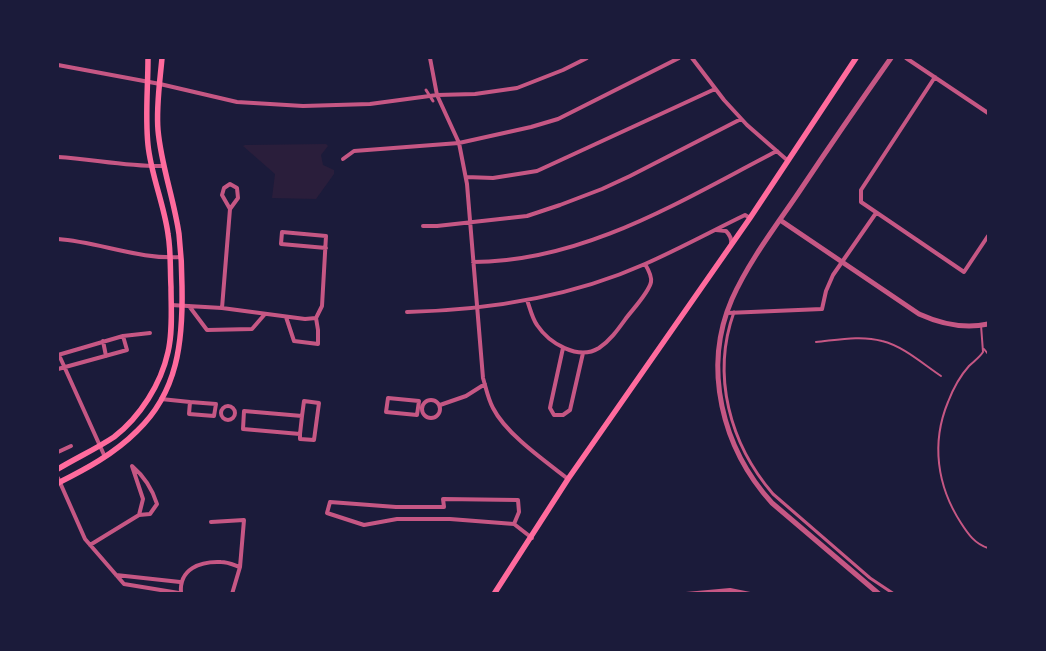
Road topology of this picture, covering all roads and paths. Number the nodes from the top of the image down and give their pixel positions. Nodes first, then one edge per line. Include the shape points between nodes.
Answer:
1 (148, 58) edge
2 (162, 58) edge
3 (430, 58) edge
4 (587, 58) edge
5 (679, 58) edge
6 (692, 58) edge
7 (856, 58) edge
8 (891, 58) edge
9 (906, 58) edge
10 (58, 65) edge
11 (936, 77) junction
12 (148, 83) junction
13 (160, 84) junction
14 (715, 89) junction
15 (426, 90) dead end
16 (437, 95) junction
17 (429, 96) junction
18 (433, 101) dead end
19 (988, 113) edge
20 (741, 119) junction
21 (458, 143) junction
22 (777, 151) junction
23 (58, 157) edge
24 (343, 158) dead end
25 (787, 160) junction
26 (153, 166) junction
27 (164, 166) junction
28 (466, 177) junction
29 (230, 209) junction
30 (876, 213) junction
31 (750, 218) junction
32 (780, 220) junction
33 (470, 223) junction
34 (423, 226) dead end
35 (709, 232) junction
36 (988, 236) edge
37 (58, 239) edge
38 (326, 248) junction
39 (730, 248) junction
40 (181, 257) junction
41 (170, 258) junction
42 (474, 262) junction
43 (842, 262) junction
44 (645, 264) junction
45 (527, 300) junction
46 (171, 305) junction
47 (186, 306) junction
48 (477, 306) junction
49 (222, 308) junction
50 (407, 312) dead end
51 (734, 312) junction
52 (727, 313) junction
53 (265, 314) junction
54 (286, 317) junction
55 (316, 318) junction
56 (988, 324) edge
57 (981, 325) junction
58 (150, 333) dead end
59 (123, 336) junction
60 (103, 342) junction
61 (816, 342) dead end
62 (563, 348) junction
63 (984, 349) junction
64 (583, 353) junction
65 (988, 354) edge
66 (58, 355) edge
67 (106, 356) junction
68 (64, 368) junction
69 (58, 369) edge
70 (941, 376) dead end
71 (485, 384) junction
72 (161, 399) junction
73 (190, 402) junction
74 (440, 405) junction
75 (420, 408) junction
76 (215, 410) junction
77 (222, 412) junction
78 (235, 415) junction
79 (302, 416) junction
80 (244, 417) junction
81 (300, 434) junction
82 (100, 445) junction
83 (70, 446) dead end
84 (58, 452) edge
85 (105, 457) junction
86 (58, 469) edge
87 (568, 479) junction
88 (58, 481) edge
89 (139, 515) junction
90 (212, 522) dead end
91 (514, 524) junction
92 (532, 538) junction
93 (90, 546) junction
94 (988, 548) edge
95 (240, 567) junction
96 (116, 575) junction
97 (180, 582) junction
98 (181, 593) edge
99 (185, 594) edge
100 (232, 594) edge
101 (494, 594) edge
102 (686, 594) edge
103 (750, 594) edge
104 (879, 594) edge
105 (894, 594) edge

1 - 12 main road
2 - 13 main road
3 - 16 street
4 - 16 street via 517,88
5 - 21 street via 558,118 502,135
6 - 14 street
7 - 25 main road
8 - 32 street
9 - 11 street
10 - 12 street
11 - 19 street
11 - 30 street via 861,190 861,202
12 - 13 street
12 - 26 main road via 148,147
13 - 17 street via 237,102 304,106 370,104
13 - 27 main road via 158,129
14 - 20 street
14 - 28 street via 537,172 494,178
15 - 17 street
16 - 17 street
16 - 21 street
17 - 18 street
20 - 22 street
20 - 33 street via 602,189 527,216
21 - 24 street via 354,150
21 - 28 street
22 - 25 street
22 - 42 street via 614,233 527,258
23 - 26 street
25 - 31 main road
26 - 27 street
26 - 41 main road
27 - 40 main road
28 - 33 street
29 - 29 street via 238,198 237,188 230,184 222,195
29 - 49 street
30 - 36 street via 964,272
30 - 43 street
31 - 35 street via 745,215
31 - 39 main road
32 - 43 street
32 - 52 street via 740,284
33 - 34 street
33 - 42 street
35 - 39 street via 726,231 732,240
35 - 44 street
37 - 41 street
38 - 38 street via 326,236 282,232 281,244
38 - 55 street via 322,306
39 - 87 main road
40 - 41 street
40 - 47 main road
41 - 46 main road
42 - 48 street
43 - 51 street via 829,283 822,309
43 - 57 street via 932,320
44 - 45 street via 591,285
44 - 64 street via 651,283 644,295 610,340
45 - 48 street
45 - 62 street via 536,323 545,335
46 - 47 street
46 - 82 main road via 168,351 152,393 128,424
47 - 49 street
47 - 53 street via 207,330 252,330
47 - 72 main road via 179,353
48 - 50 street via 439,312
48 - 71 street
49 - 53 street
51 - 52 street
51 - 105 street via 725,350 728,410 733,427 761,481 870,578
52 - 104 street via 719,353 719,394 730,436 748,472 772,503
53 - 54 street
54 - 55 street
54 - 55 street via 294,341 318,344
56 - 57 street
57 - 63 lane
58 - 59 street
59 - 60 street
59 - 67 street via 127,350
60 - 66 street
60 - 67 street
61 - 70 lane via 866,338 883,341
62 - 64 street
62 - 64 street via 550,408 554,415 563,415 570,410
63 - 65 lane
63 - 94 lane via 960,379 947,403 938,453 941,479 951,506 966,531 981,546
66 - 68 street
67 - 68 street
68 - 69 street
68 - 82 street
71 - 74 street via 466,396
71 - 87 street via 492,408 508,429
72 - 73 street
72 - 85 main road via 138,430
73 - 76 street via 216,404
73 - 76 street via 188,414 214,416
74 - 75 street via 430,399
74 - 75 street via 439,414 434,418 426,416
75 - 75 street via 417,415 386,412 388,398 419,401
76 - 77 street
77 - 78 street via 224,419 228,420
77 - 78 street via 231,407
78 - 80 street
79 - 80 street via 244,411
79 - 81 street
79 - 81 street via 304,401 319,402 314,440 300,439
80 - 81 street via 243,429
82 - 85 street
82 - 86 main road
83 - 84 street
85 - 88 main road
87 - 92 main road
88 - 93 street
89 - 89 street via 150,514 157,504 154,492 132,466 144,499
89 - 93 street
90 - 95 street via 244,520
91 - 91 street via 519,512 518,500 443,499 444,506 396,507 330,502 327,513 364,525 441,519
91 - 92 street
92 - 101 main road
93 - 96 street
95 - 97 street via 223,562 204,563 187,572
95 - 100 street
96 - 97 street
96 - 98 street via 124,584
97 - 98 street
98 - 99 street
102 - 103 street via 730,590

